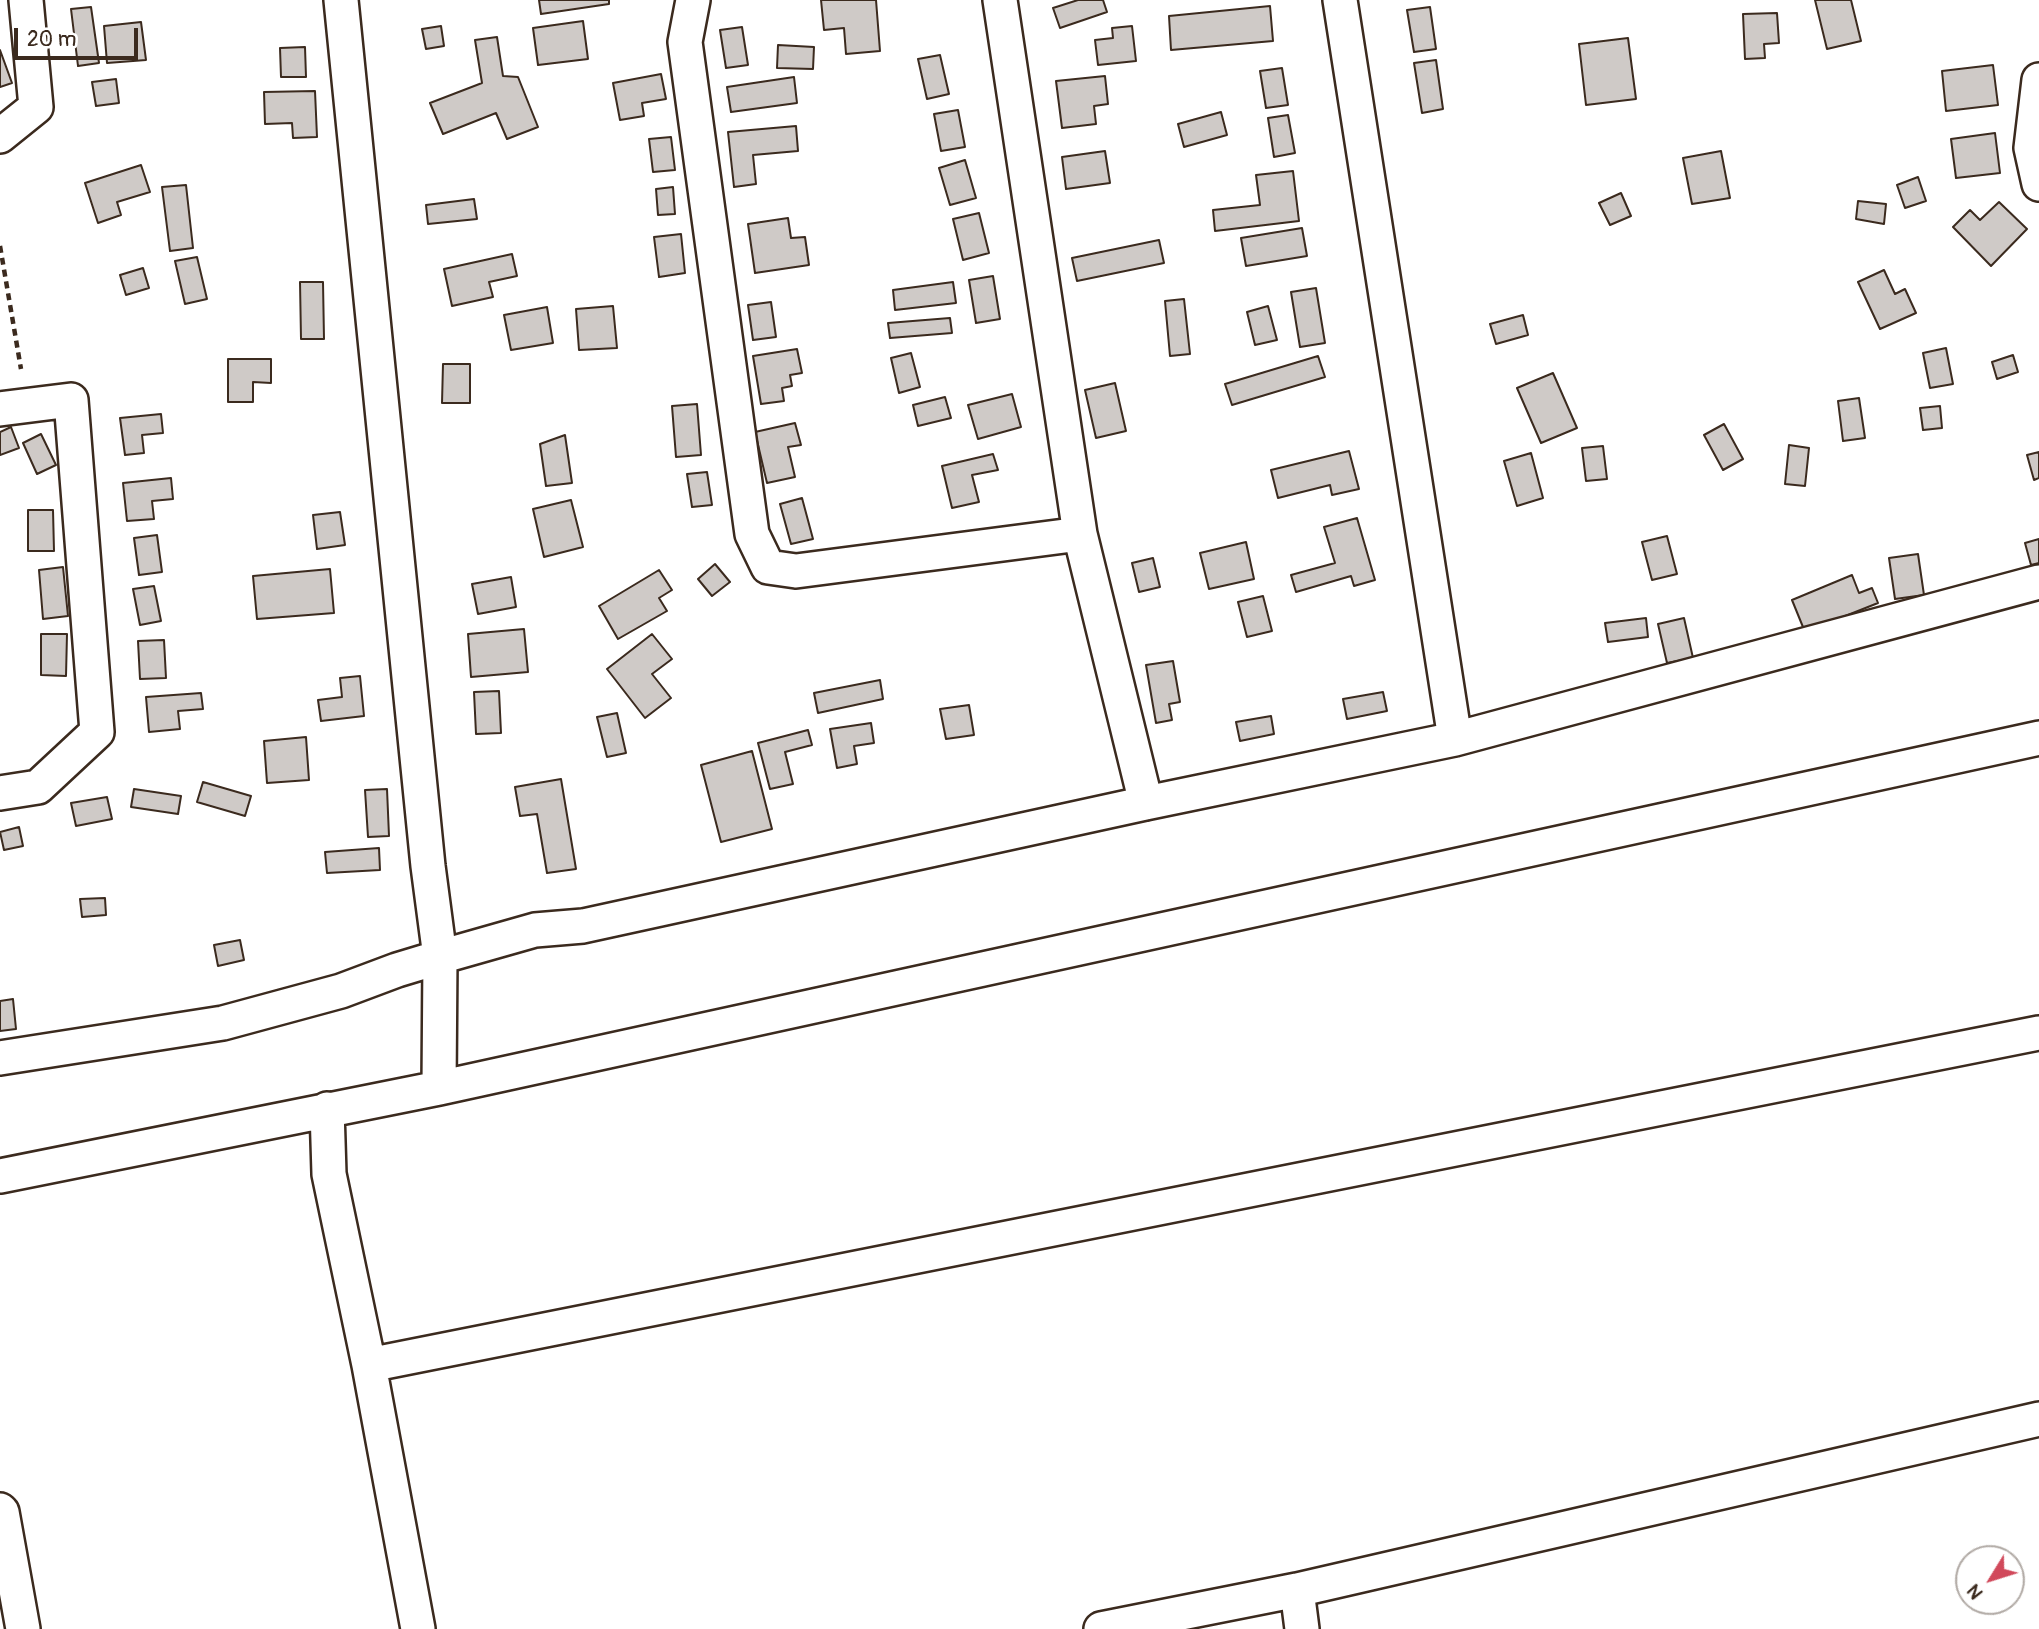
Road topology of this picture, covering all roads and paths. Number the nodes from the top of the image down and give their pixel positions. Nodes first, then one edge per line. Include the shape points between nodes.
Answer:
1 (26, 0) edge
2 (341, 0) edge
3 (693, 0) edge
4 (1000, 0) edge
5 (1340, 0) edge
6 (2039, 80) edge
7 (0, 136) edge
8 (2039, 184) edge
9 (0, 246) edge
10 (14, 407) edge
11 (1080, 534) junction
12 (2039, 582) edge
13 (2039, 738) edge
14 (1455, 739) junction
15 (0, 793) edge
16 (1146, 803) junction
17 (440, 957) junction
18 (2039, 1033) edge
19 (0, 1058) edge
20 (439, 1088) junction
21 (327, 1109) junction
22 (0, 1176) edge
23 (369, 1365) junction
24 (2039, 1419) edge
25 (0, 1510) edge
26 (1297, 1590) junction
27 (23, 1629) edge
28 (418, 1629) edge
29 (1101, 1629) edge
30 (1302, 1629) edge

1 - 7 street via 36,107
2 - 17 street
3 - 11 street via 685,42 752,534 768,567 796,571
4 - 11 street
5 - 14 street
6 - 8 street via 2031,148
9 - 10 path
10 - 15 street via 71,400 97,732 38,787
11 - 16 street
12 - 14 street
13 - 20 street
14 - 16 street
16 - 17 street via 583,926 535,930
17 - 19 street via 341,991 223,1023
17 - 20 street
18 - 23 street
20 - 21 street
21 - 22 street
21 - 23 street via 329,1174
23 - 28 street
24 - 26 street
25 - 27 street
26 - 29 street
26 - 30 street

